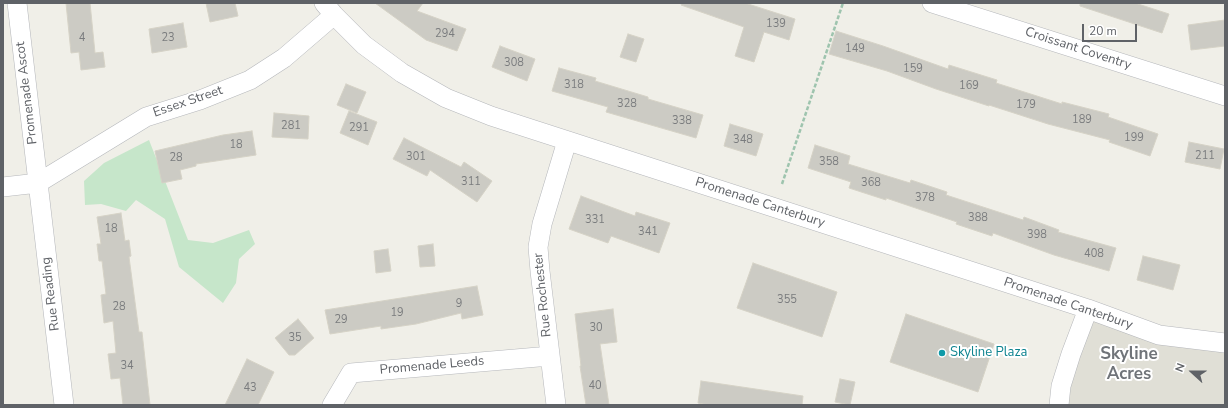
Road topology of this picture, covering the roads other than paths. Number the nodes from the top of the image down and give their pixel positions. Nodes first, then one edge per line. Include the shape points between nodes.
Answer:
1 (17, 3) edge
2 (932, 3) edge
3 (329, 9) edge
4 (1225, 96) edge
5 (567, 141) junction
6 (38, 183) junction
7 (3, 187) edge
8 (1088, 309) junction
9 (1225, 342) edge
10 (550, 356) junction
11 (64, 405) edge
12 (332, 405) edge
13 (556, 405) edge
14 (1059, 405) edge

1 - 6 street, Promenade Ascot
2 - 4 street, Croissant Coventry
3 - 5 street, Promenade Canterbury via 364,44 402,73 446,98
3 - 6 street, Essex Street via 284,58 250,80 200,100 146,117
5 - 8 street, Promenade Canterbury
5 - 10 street, Rue Rochester via 542,224 538,247
6 - 7 street
6 - 11 street, Rue Reading
8 - 9 street, Promenade Canterbury via 1159,336
8 - 14 street via 1061,386
10 - 12 street, Promenade Leeds via 351,373
10 - 13 street, Rue Rochester

